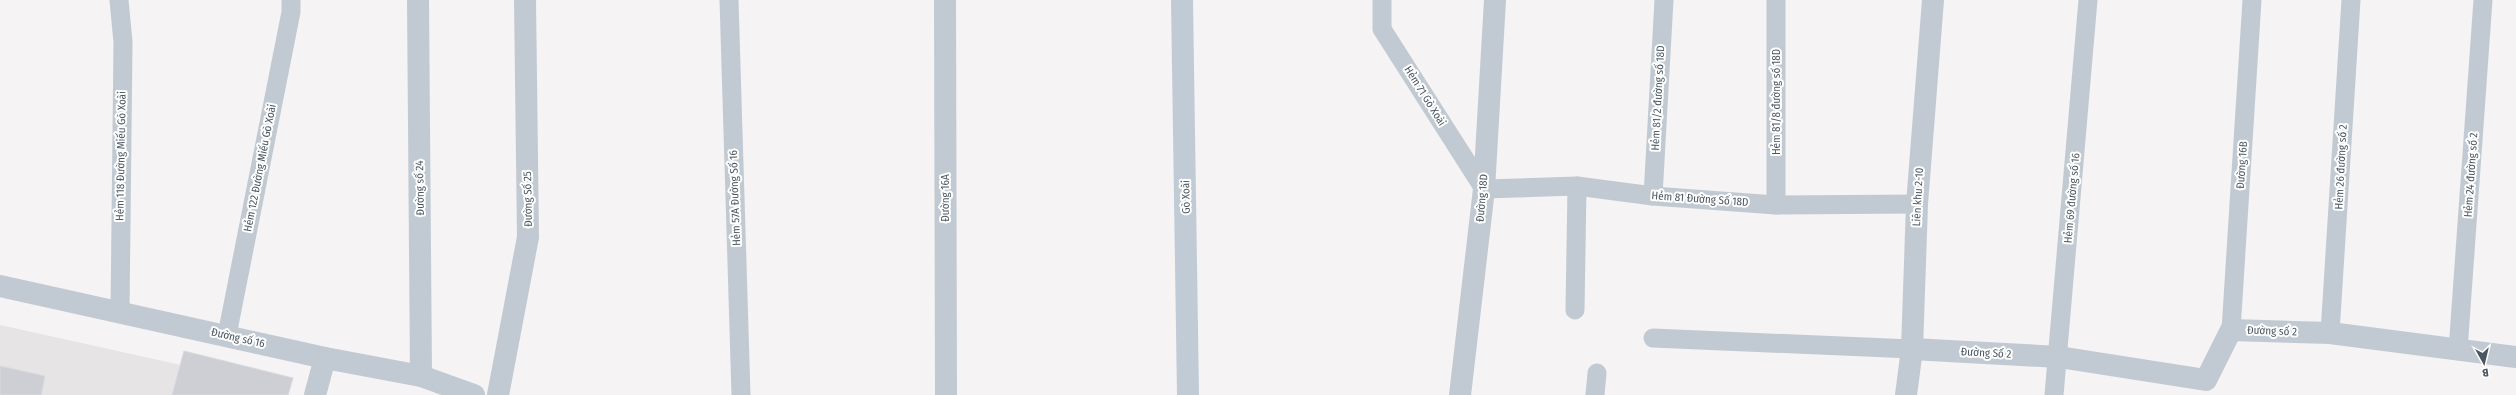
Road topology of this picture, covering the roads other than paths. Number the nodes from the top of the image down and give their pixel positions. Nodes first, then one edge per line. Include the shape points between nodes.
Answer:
1 (119, 0) edge
2 (292, 0) edge
3 (418, 0) edge
4 (525, 0) edge
5 (728, 0) edge
6 (945, 0) edge
7 (1182, 0) edge
8 (1382, 0) edge
9 (1495, 0) edge
10 (1664, 0) edge
11 (1776, 0) edge
12 (1933, 0) edge
13 (2088, 0) edge
14 (2252, 0) edge
15 (2351, 0) edge
16 (2483, 0) edge
17 (1577, 186) junction
18 (1484, 188) junction
19 (1653, 196) junction
20 (1917, 204) junction
21 (1776, 205) junction
22 (0, 286) edge
23 (1575, 310) dead end
24 (120, 312) junction
25 (2231, 330) junction
26 (2330, 333) junction
27 (227, 335) junction
28 (1653, 338) dead end
29 (1912, 349) junction
30 (2458, 350) junction
31 (2059, 357) junction
32 (2516, 357) edge
33 (326, 358) junction
34 (1597, 373) dead end
35 (422, 376) junction
36 (316, 395) edge
37 (474, 395) edge
38 (498, 395) edge
39 (741, 395) edge
40 (946, 395) edge
41 (1188, 395) edge
42 (1460, 395) edge
43 (1595, 395) edge
44 (1906, 395) edge
45 (2054, 395) edge

1 - 24 lane, Hẻm 118 Đường Miếu Gò Xoài via 123,42
2 - 27 lane, Hẻm 122 Đường Miếu Gò Xoài
3 - 35 street, Đường số 24
4 - 38 street, Đường Số 25 via 528,237
5 - 39 lane, Hẻm 57A Đường Số 16
6 - 40 street, Đường 16A
7 - 41 street, Gò Xoài
8 - 18 lane, Hẻm 71 Gò Xoài via 1382,29
9 - 18 street, Đường 18D
10 - 19 lane, Hẻm 81/2 đường số 18D
11 - 21 lane, Hẻm 81/8 đường số 18D
12 - 20 street, Liên khu 2-10
13 - 31 lane, Hẻm 69 đường số 16
14 - 25 lane, Đường 16B
15 - 26 lane, Hẻm 26 đường số 2
16 - 30 lane, Hẻm 24 đường số 2
17 - 18 lane, Hẻm 81 Đường Số 18D
17 - 19 lane, Hẻm 81 Đường Số 18D
17 - 23 lane
18 - 42 street, Đường 18D
19 - 21 lane, Hẻm 81 Đường Số 18D
20 - 21 lane, Hẻm 81 Đường Số 18D
20 - 29 street, Liên khu 2-10
22 - 24 street, Đường số 16
24 - 27 street, Đường số 16
25 - 26 street, Đường số 2
25 - 31 street, Đường số 2 via 2206,380
26 - 30 street, Đường số 2
27 - 33 street, Đường số 16
28 - 29 lane
29 - 31 street, Đường Số 2
29 - 44 street, Liên khu 2-10
30 - 32 street, Đường số 2
31 - 45 lane, Hẻm 69 đường số 16
33 - 35 street, Đường số 16
33 - 36 street
34 - 43 lane
35 - 37 street, Đường số 16

